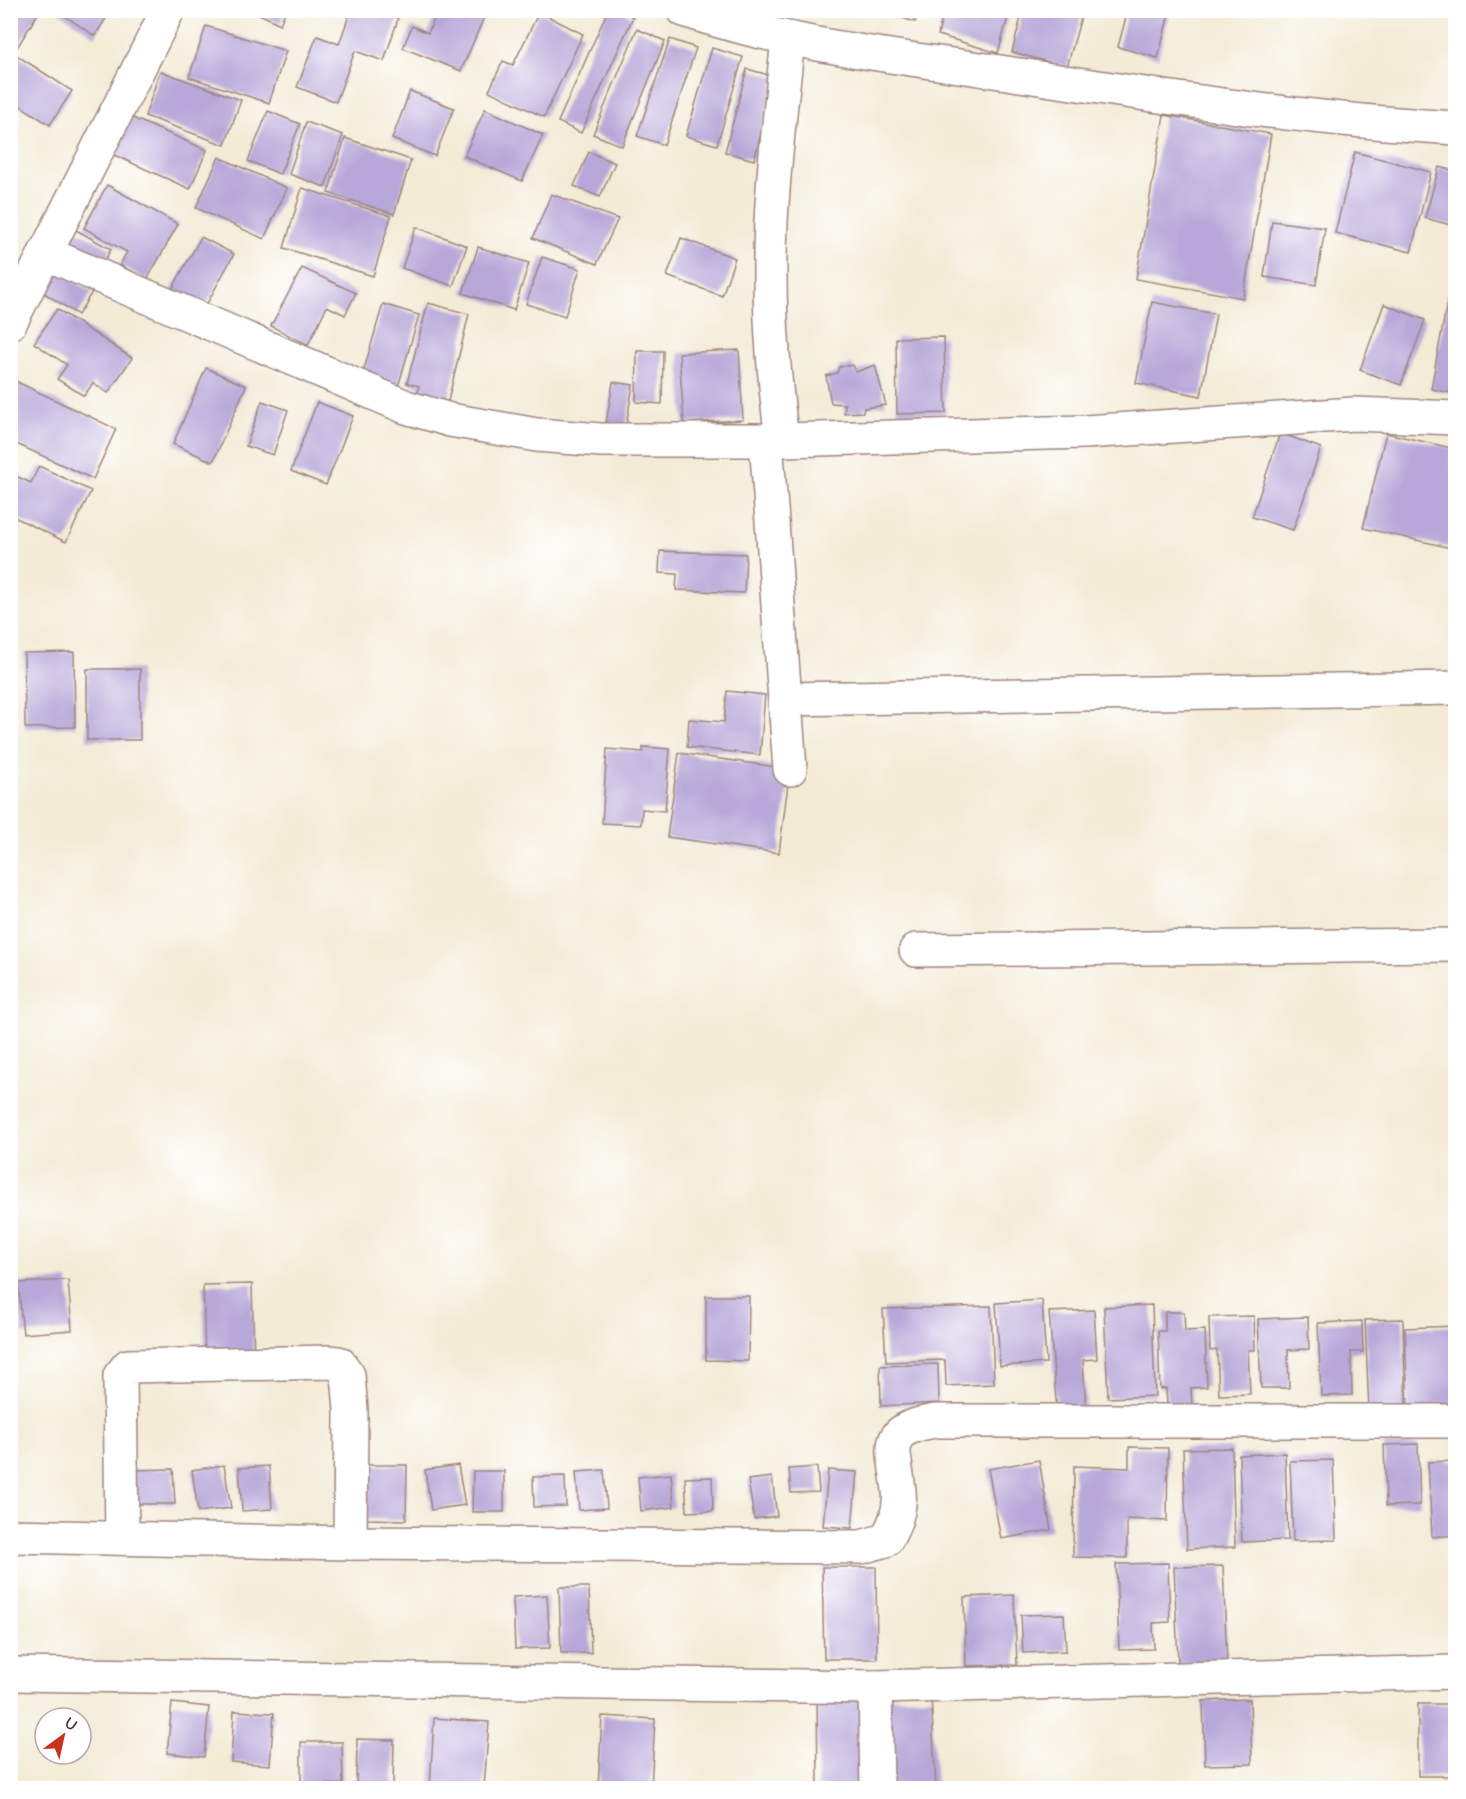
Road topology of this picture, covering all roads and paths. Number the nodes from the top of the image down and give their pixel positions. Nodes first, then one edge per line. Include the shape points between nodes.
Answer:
1 (168, 10) edge
2 (684, 10) edge
3 (788, 39) junction
4 (1455, 128) edge
5 (45, 252) junction
6 (10, 323) edge
7 (1455, 418) edge
8 (774, 440) junction
9 (1455, 688) edge
10 (785, 699) junction
11 (790, 769) dead end
12 (1455, 945) edge
13 (916, 950) dead end
14 (1455, 1420) edge
15 (10, 1536) edge
16 (122, 1538) junction
17 (350, 1543) junction
18 (1455, 1672) edge
19 (10, 1674) edge
20 (875, 1687) junction
21 (878, 1788) edge

1 - 5 street
2 - 3 street
3 - 4 street via 1184,100
3 - 8 street via 772,201
5 - 6 street
5 - 8 street via 344,382 450,420 580,438
7 - 8 street via 1354,414 1085,432
8 - 10 street
9 - 10 street
10 - 11 street
12 - 13 street
14 - 17 street via 1104,1419 935,1421 912,1425 896,1437 892,1452 899,1493 896,1524 886,1540 861,1547
15 - 16 street
16 - 17 street
16 - 17 street via 120,1376 128,1366 332,1362 339,1363 348,1375
18 - 20 street
19 - 20 street
20 - 21 street

